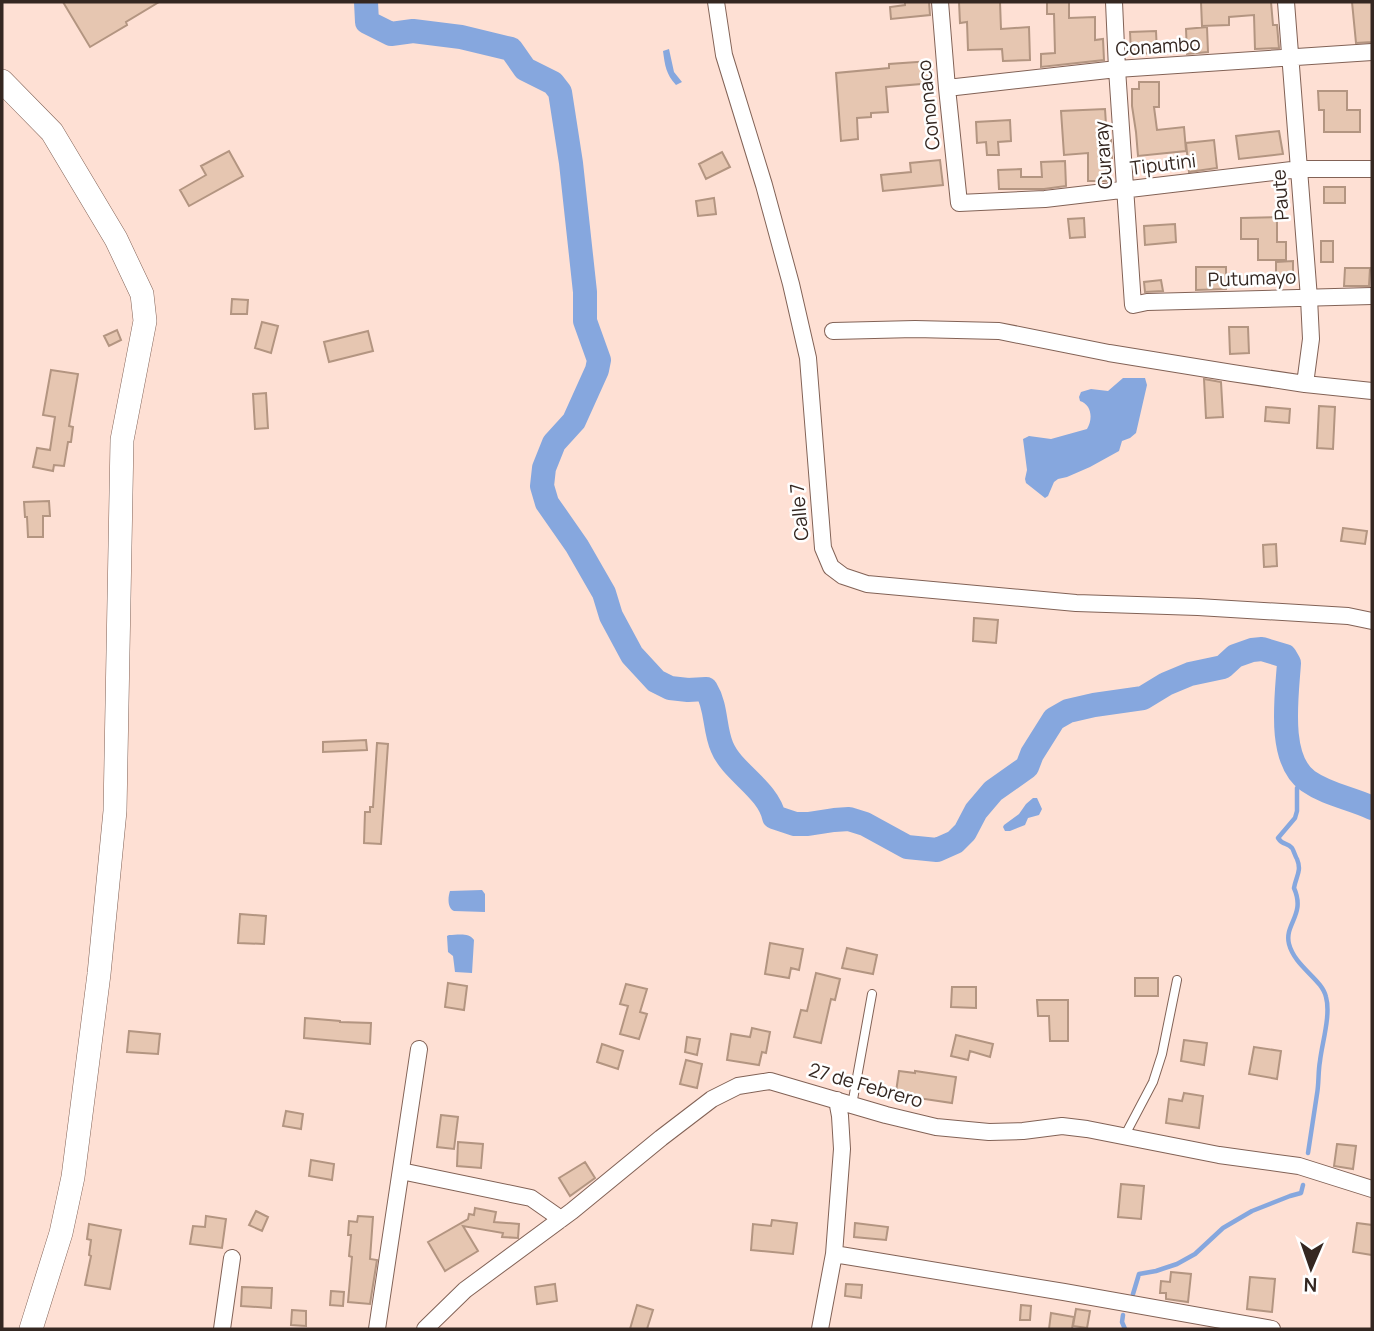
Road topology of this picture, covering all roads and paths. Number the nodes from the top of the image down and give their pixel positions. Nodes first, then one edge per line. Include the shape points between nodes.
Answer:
1 (716, 2) edge
2 (940, 2) edge
3 (1114, 2) edge
4 (1286, 2) edge
5 (1372, 52) edge
6 (1290, 59) junction
7 (1117, 69) junction
8 (2, 80) edge
9 (947, 88) junction
10 (1300, 169) junction
11 (1372, 169) edge
12 (1126, 189) junction
13 (959, 203) joint
14 (1372, 296) edge
15 (1309, 298) junction
16 (1133, 305) joint
17 (833, 331) dead end
18 (1304, 384) junction
19 (1372, 391) edge
20 (1372, 621) edge
21 (1177, 980) dead end
22 (872, 994) dead end
23 (419, 1049) dead end
24 (844, 1103) junction
25 (1124, 1137) junction
26 (401, 1171) junction
27 (1372, 1189) edge
28 (561, 1219) junction
29 (834, 1254) junction
30 (232, 1258) dead end
31 (32, 1329) edge
32 (223, 1329) edge
33 (377, 1329) edge
34 (425, 1329) edge
35 (820, 1329) edge
36 (1268, 1329) edge

1 - 20 street, Calle 7 via 723,55 764,185 808,358 823,548 831,566 843,576 881,586
2 - 9 street, Cononaco
3 - 7 street, Curaray
4 - 6 street, Paute
5 - 6 street, Conambo
6 - 7 street, Conambo
6 - 10 street, Paute
7 - 9 street, Conambo
7 - 12 street, Curaray
8 - 31 street via 52,132 116,239 142,294 145,321 122,440 116,811 99,974 73,1177
9 - 13 street, Cononaco
10 - 11 street, Tiputini
10 - 12 street, Tiputini
10 - 15 street, Paute
12 - 13 street, Tiputini
12 - 16 street, Curaray
14 - 15 street, Putumayo
15 - 16 street, Putumayo
15 - 18 street, Paute via 1311,339
17 - 18 street via 999,331
18 - 19 street
21 - 25 lane via 1156,1073
22 - 24 lane
23 - 26 street
24 - 25 street, 27 de Febrero via 936,1127 989,1132 1062,1126
24 - 28 street, 27 de Febrero via 770,1081 738,1086 712,1099
24 - 29 street
25 - 27 street, 27 de Febrero via 1299,1166
26 - 28 street via 531,1198
26 - 33 street
28 - 34 street, 27 de Febrero via 465,1290
29 - 35 street
29 - 36 street
30 - 32 street

